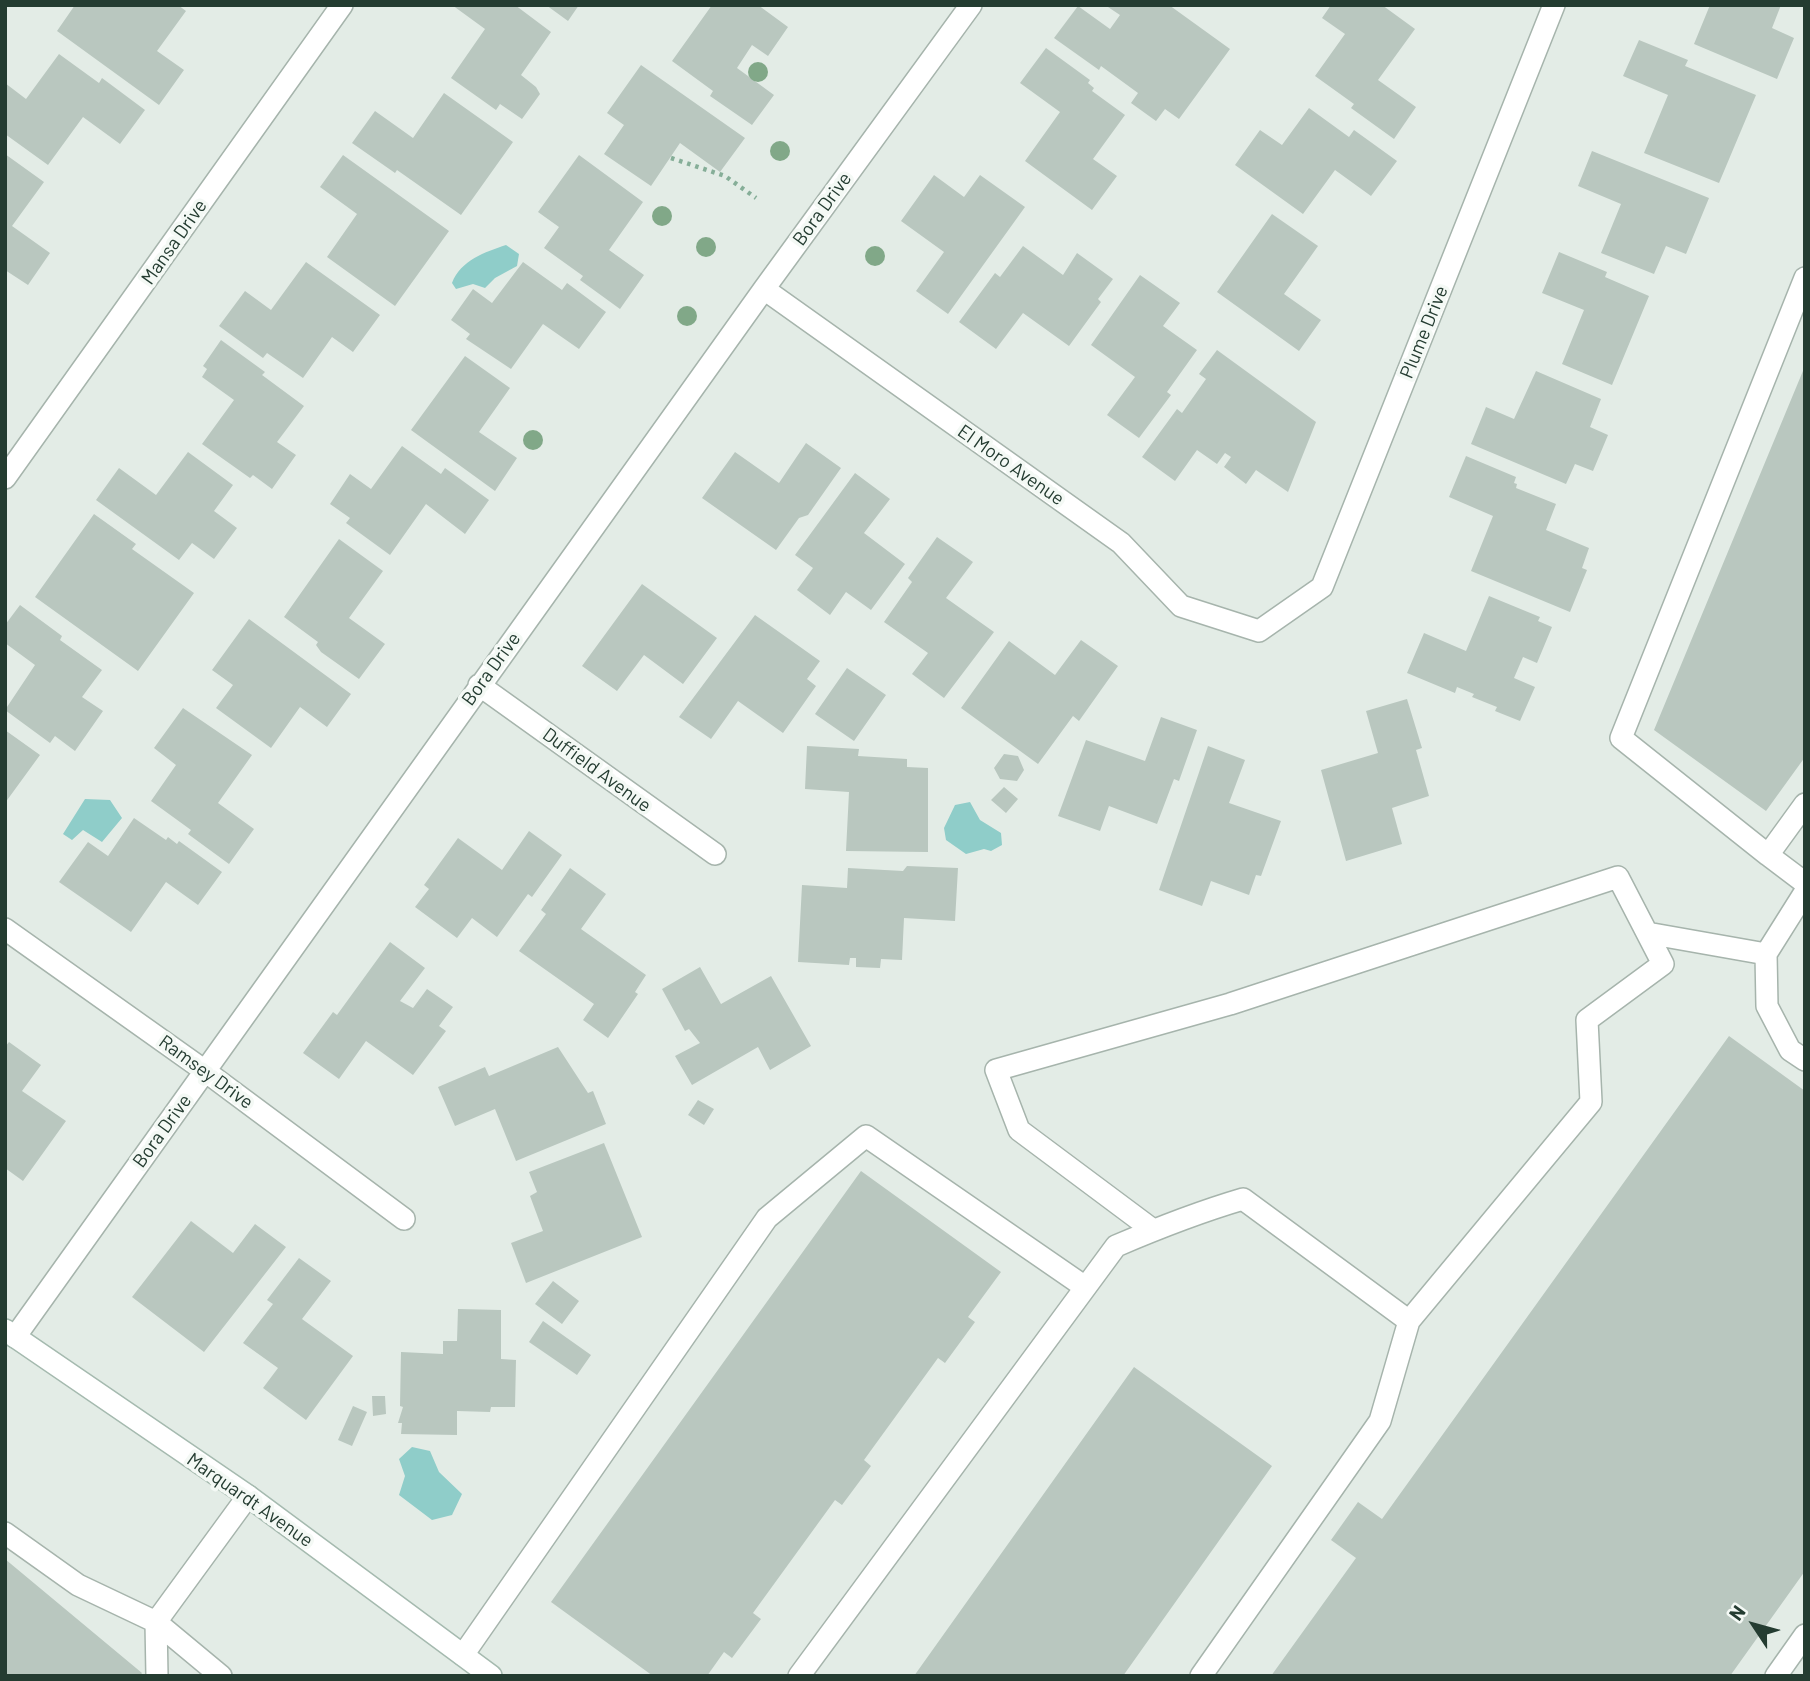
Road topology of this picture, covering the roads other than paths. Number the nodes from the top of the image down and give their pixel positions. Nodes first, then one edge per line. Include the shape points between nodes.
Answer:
1 (342, 5) edge
2 (971, 5) edge
3 (1555, 5) edge
4 (1805, 278) edge
5 (764, 289) junction
6 (5, 478) edge
7 (1259, 631) joint
8 (479, 685) junction
9 (1805, 804) edge
10 (715, 854) dead end
11 (1768, 855) junction
12 (1805, 883) edge
13 (1805, 892) edge
14 (5, 929) edge
15 (1647, 933) junction
16 (1766, 954) junction
17 (1805, 1060) edge
18 (205, 1071) junction
19 (404, 1219) dead end
20 (1153, 1230) junction
21 (1085, 1287) junction
22 (1409, 1321) junction
23 (10, 1334) edge
24 (248, 1496) junction
25 (5, 1533) edge
26 (156, 1622) junction
27 (1805, 1635) edge
28 (463, 1655) junction
29 (157, 1676) edge
30 (221, 1676) edge
31 (491, 1676) edge
32 (799, 1676) edge
33 (1201, 1676) edge
34 (1776, 1676) edge

1 - 6 street, Mansa Drive
2 - 5 street, Bora Drive
3 - 7 street, Plume Drive via 1322,587
4 - 11 street via 1621,738
5 - 7 street, El Moro Avenue via 1121,543 1181,606
5 - 8 street, Bora Drive
8 - 10 street, Duffield Avenue
8 - 18 street, Bora Drive
9 - 11 street
11 - 12 street
13 - 16 street
14 - 18 street, Ramsey Drive
15 - 16 street
15 - 20 street via 1618,877 1230,1004 996,1070 1019,1130
15 - 22 street via 1663,964 1587,1020 1591,1102
16 - 17 street via 1766,1006 1790,1050
18 - 19 street, Ramsey Drive
18 - 23 street, Bora Drive
20 - 21 street via 1116,1246
20 - 22 street via 1243,1199
21 - 28 street via 866,1136 767,1218
21 - 32 street
22 - 33 street via 1380,1421
23 - 24 street, Marquardt Avenue
24 - 26 street
24 - 28 street, Marquardt Avenue
25 - 26 street via 78,1585
26 - 29 street
26 - 30 street
27 - 34 street
28 - 31 street, Marquardt Avenue

